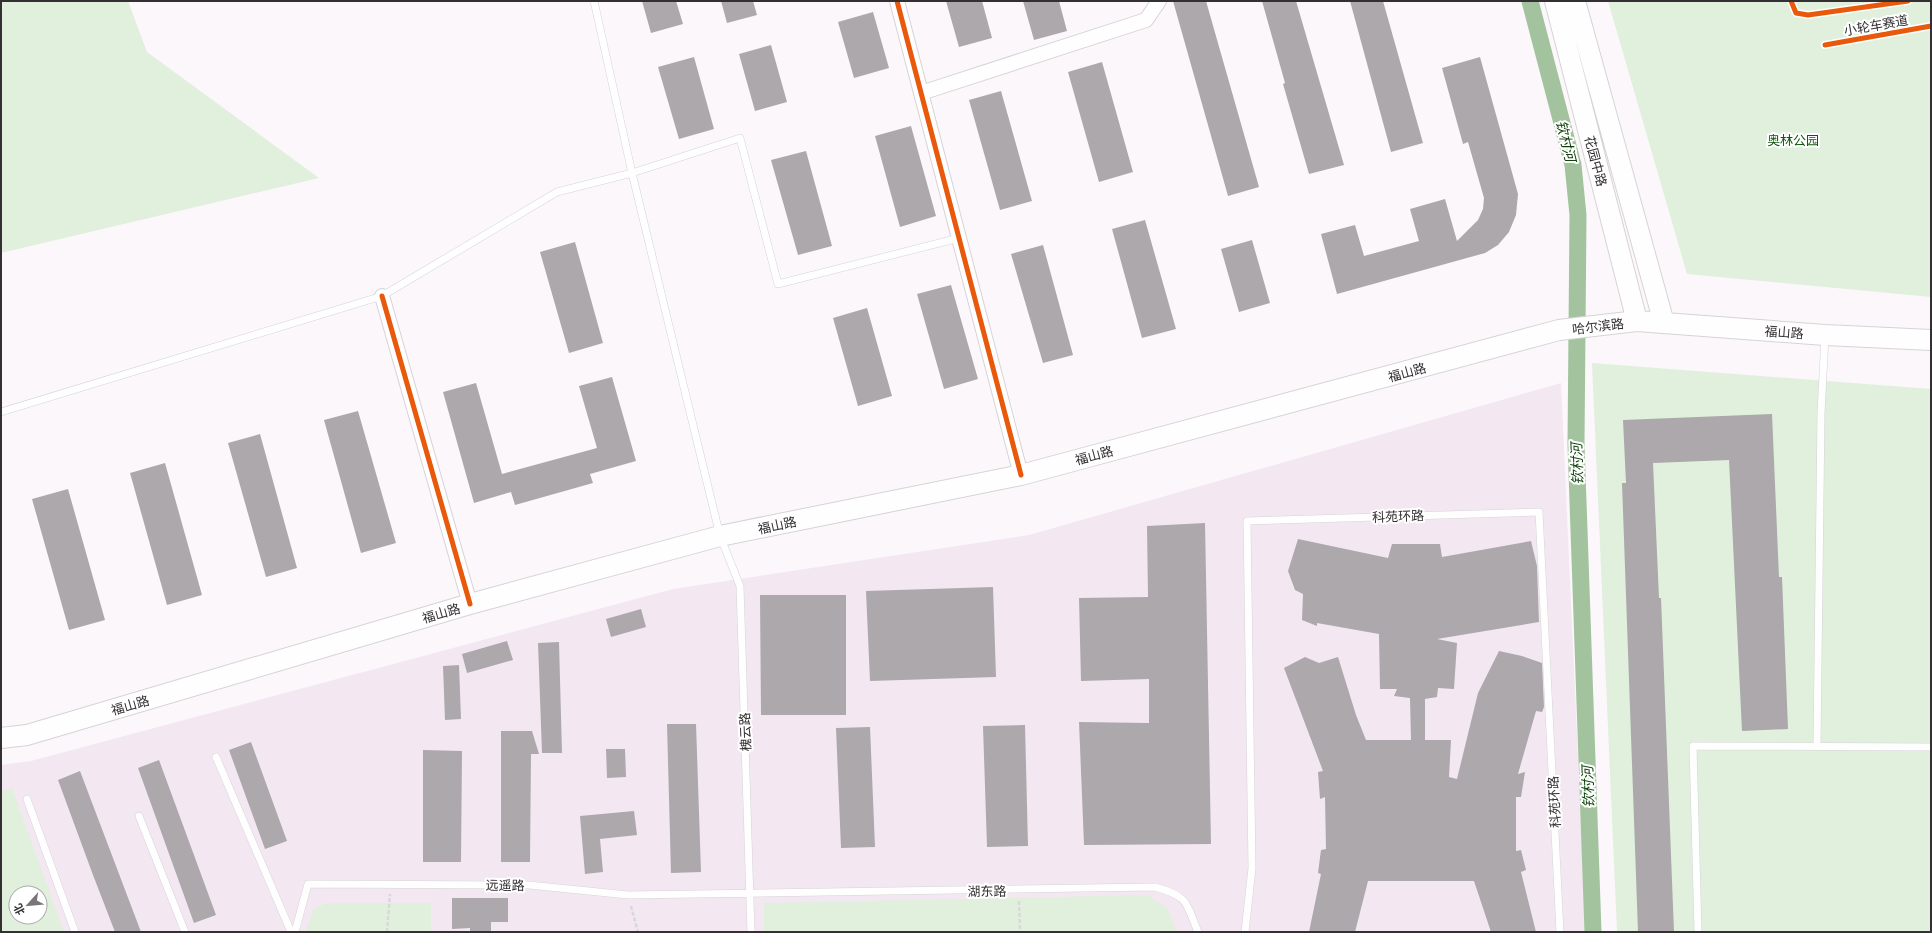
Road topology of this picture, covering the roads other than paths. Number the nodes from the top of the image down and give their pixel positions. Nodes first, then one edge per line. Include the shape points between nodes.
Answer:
1 (594, 1) edge
2 (897, 1) edge
3 (1159, 1) edge
4 (1555, 1) edge
5 (1575, 1) edge
6 (921, 93) junction
7 (632, 173) junction
8 (959, 238) junction
9 (382, 296) junction
10 (1637, 321) junction
11 (1664, 323) junction
12 (1559, 330) joint
13 (1825, 335) junction
14 (1931, 340) edge
15 (1, 412) edge
16 (1021, 475) junction
17 (720, 536) junction
18 (470, 604) junction
19 (1, 738) edge
20 (1817, 745) junction
21 (1931, 747) edge
22 (216, 757) dead end
23 (26, 799) dead end
24 (139, 816) dead end
25 (751, 894) junction
26 (75, 932) edge
27 (184, 932) edge
28 (291, 932) edge
29 (295, 932) edge
30 (751, 932) edge
31 (1198, 932) edge
32 (1246, 932) edge
33 (1560, 932) edge
34 (1698, 932) edge

1 - 7 lane, 槐云路
2 - 6 street
3 - 6 street via 1146,20
4 - 10 main road, 花园中路
5 - 11 main road
6 - 8 street
7 - 8 lane via 740,138 778,284
7 - 9 lane via 557,192
7 - 17 lane, 槐云路
8 - 16 street
9 - 15 lane
9 - 18 street
10 - 11 main road, 福山路
10 - 12 main road, 哈尔滨路
11 - 13 main road, 福山路
12 - 16 main road, 福山路
13 - 14 main road, 福山路
13 - 20 lane via 1821,413
16 - 17 main road, 福山路
17 - 18 main road, 福山路
17 - 25 lane, 槐云路 via 740,586
18 - 19 main road, 福山路 via 27,735
20 - 21 lane
20 - 34 lane via 1692,746
22 - 28 lane
23 - 26 lane
24 - 27 lane
25 - 29 lane, 远遥路 via 628,895 529,885 308,884
25 - 30 lane, 槐云路
25 - 31 lane, 湖东路 via 1155,887 1174,892 1187,904
32 - 33 lane, 科苑环路 via 1252,868 1247,521 1539,512

